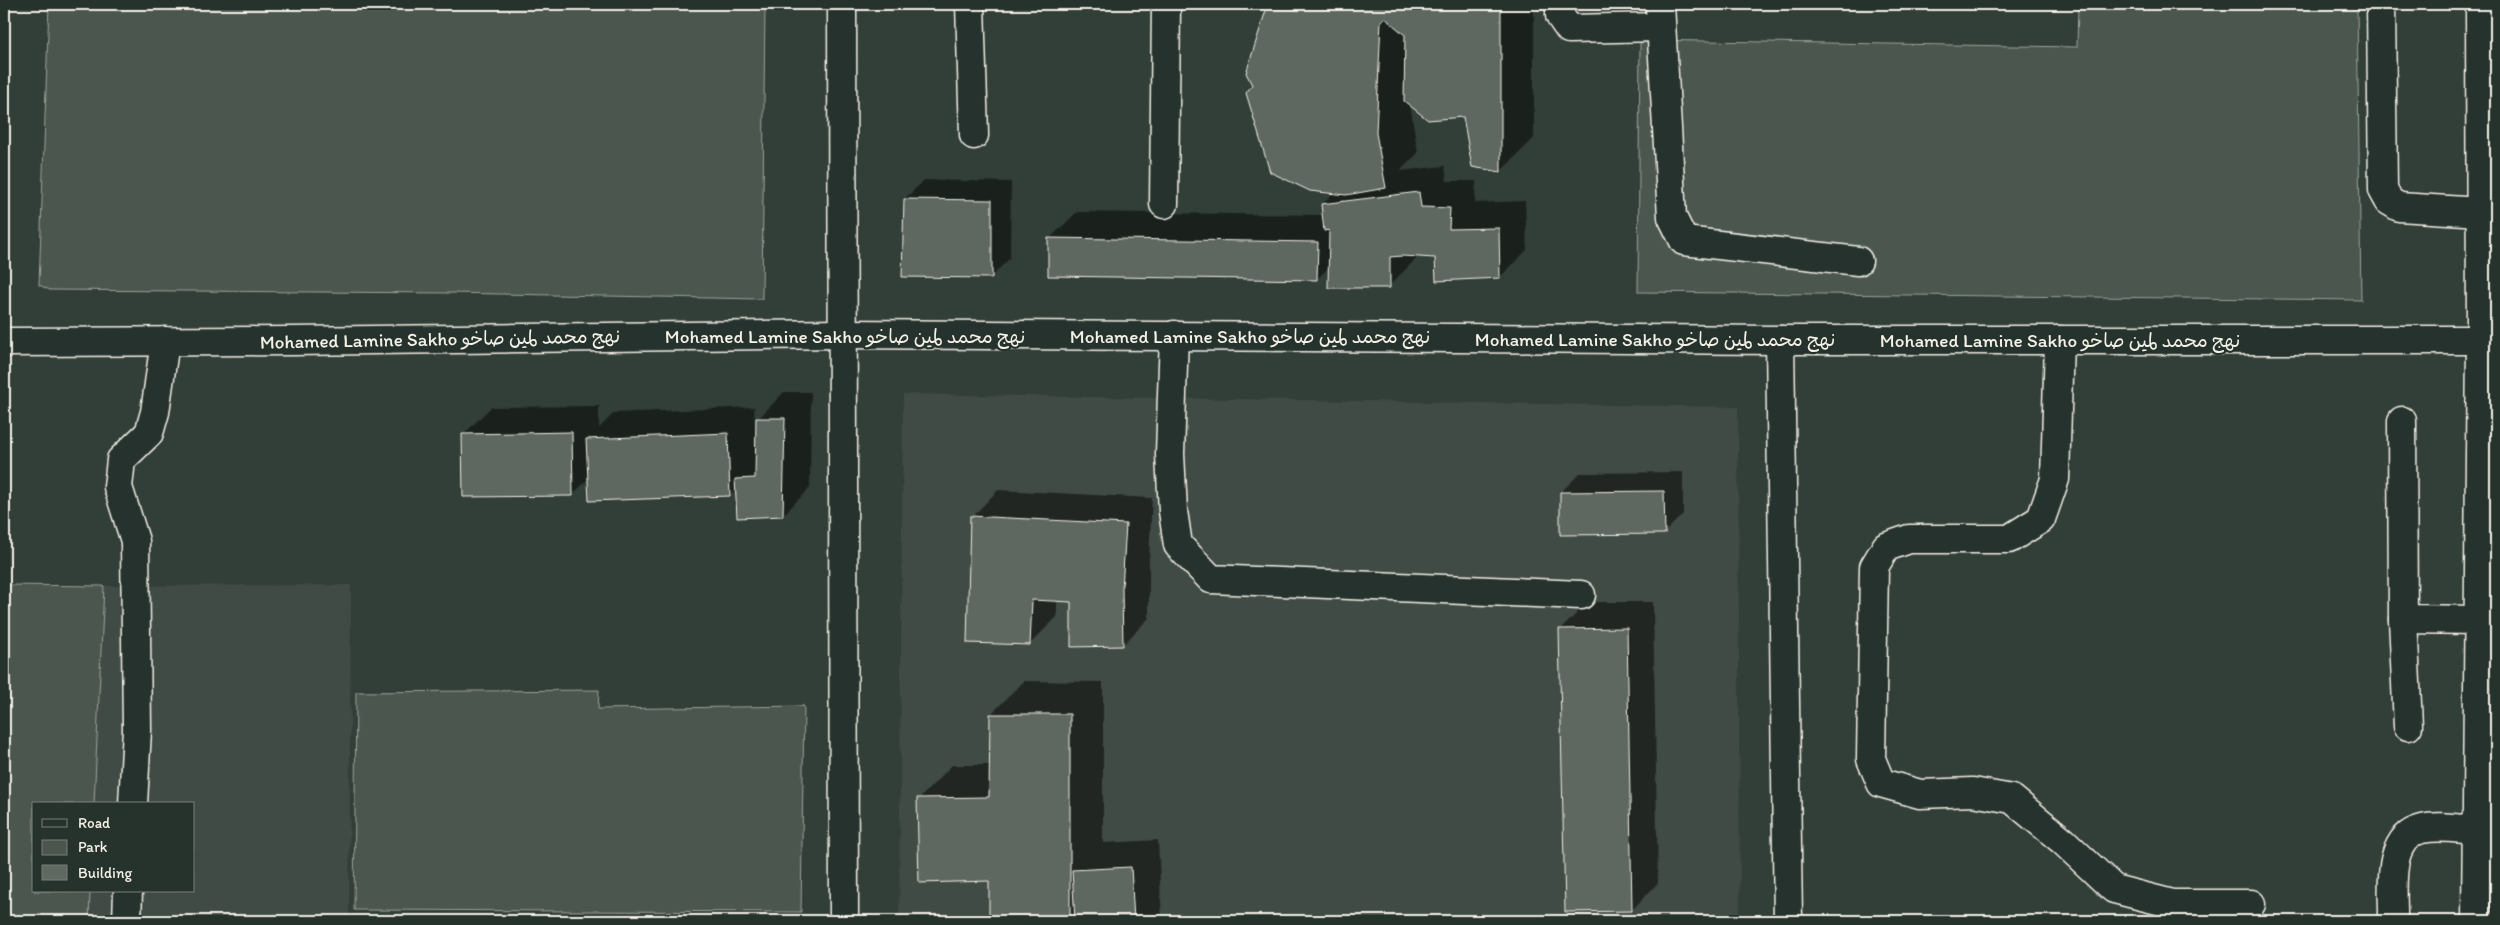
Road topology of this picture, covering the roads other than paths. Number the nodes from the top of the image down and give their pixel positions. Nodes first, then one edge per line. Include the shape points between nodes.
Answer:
1 (842, 4) edge
2 (970, 4) edge
3 (1166, 4) edge
4 (1560, 4) edge
5 (2381, 4) edge
6 (2480, 4) edge
7 (1660, 15) edge
8 (974, 135) dead end
9 (1164, 204) dead end
10 (2481, 212) junction
11 (1858, 261) dead end
12 (842, 334) junction
13 (1174, 335) junction
14 (1780, 340) junction
15 (2059, 340) junction
16 (2489, 340) edge
17 (165, 341) junction
18 (4, 342) edge
19 (2402, 422) dead end
20 (1581, 595) dead end
21 (2403, 619) junction
22 (2478, 620) junction
23 (2408, 726) dead end
24 (133, 802) edge
25 (2476, 830) junction
26 (128, 892) edge
27 (2252, 904) dead end
28 (126, 921) edge
29 (844, 921) edge
30 (1788, 921) edge
31 (2393, 921) edge
32 (2476, 921) edge

1 - 12 main road
2 - 8 main road
3 - 9 main road
4 - 7 main road via 1560,16 1569,29
5 - 10 main road via 2383,190 2389,201 2399,207
6 - 10 main road
7 - 11 main road via 1672,217 1684,242
10 - 16 main road
12 - 13 main road, Mohamed Lamine Sakho نهج محمد لمين صاخو
12 - 17 main road, Mohamed Lamine Sakho نهج محمد لمين صاخو
12 - 29 main road
13 - 14 main road, Mohamed Lamine Sakho نهج محمد لمين صاخو
13 - 20 main road via 1170,454 1178,546 1211,579
14 - 15 main road, Mohamed Lamine Sakho نهج محمد لمين صاخو
14 - 30 main road
15 - 16 main road, Mohamed Lamine Sakho نهج محمد لمين صاخو
15 - 27 main road via 2055,479 2041,519 2009,539 1908,539 1886,547 1874,568 1871,759 1881,783 1920,794 1973,792 2012,799 2114,889 2173,904
16 - 22 main road
17 - 18 main road, Mohamed Lamine Sakho نهج محمد لمين صاخو
17 - 24 main road via 149,433 121,460 118,487 135,540 137,730
19 - 21 main road
21 - 22 main road
21 - 23 main road
22 - 25 main road
25 - 31 main road via 2421,829 2406,837 2397,850
25 - 32 main road
26 - 28 main road

